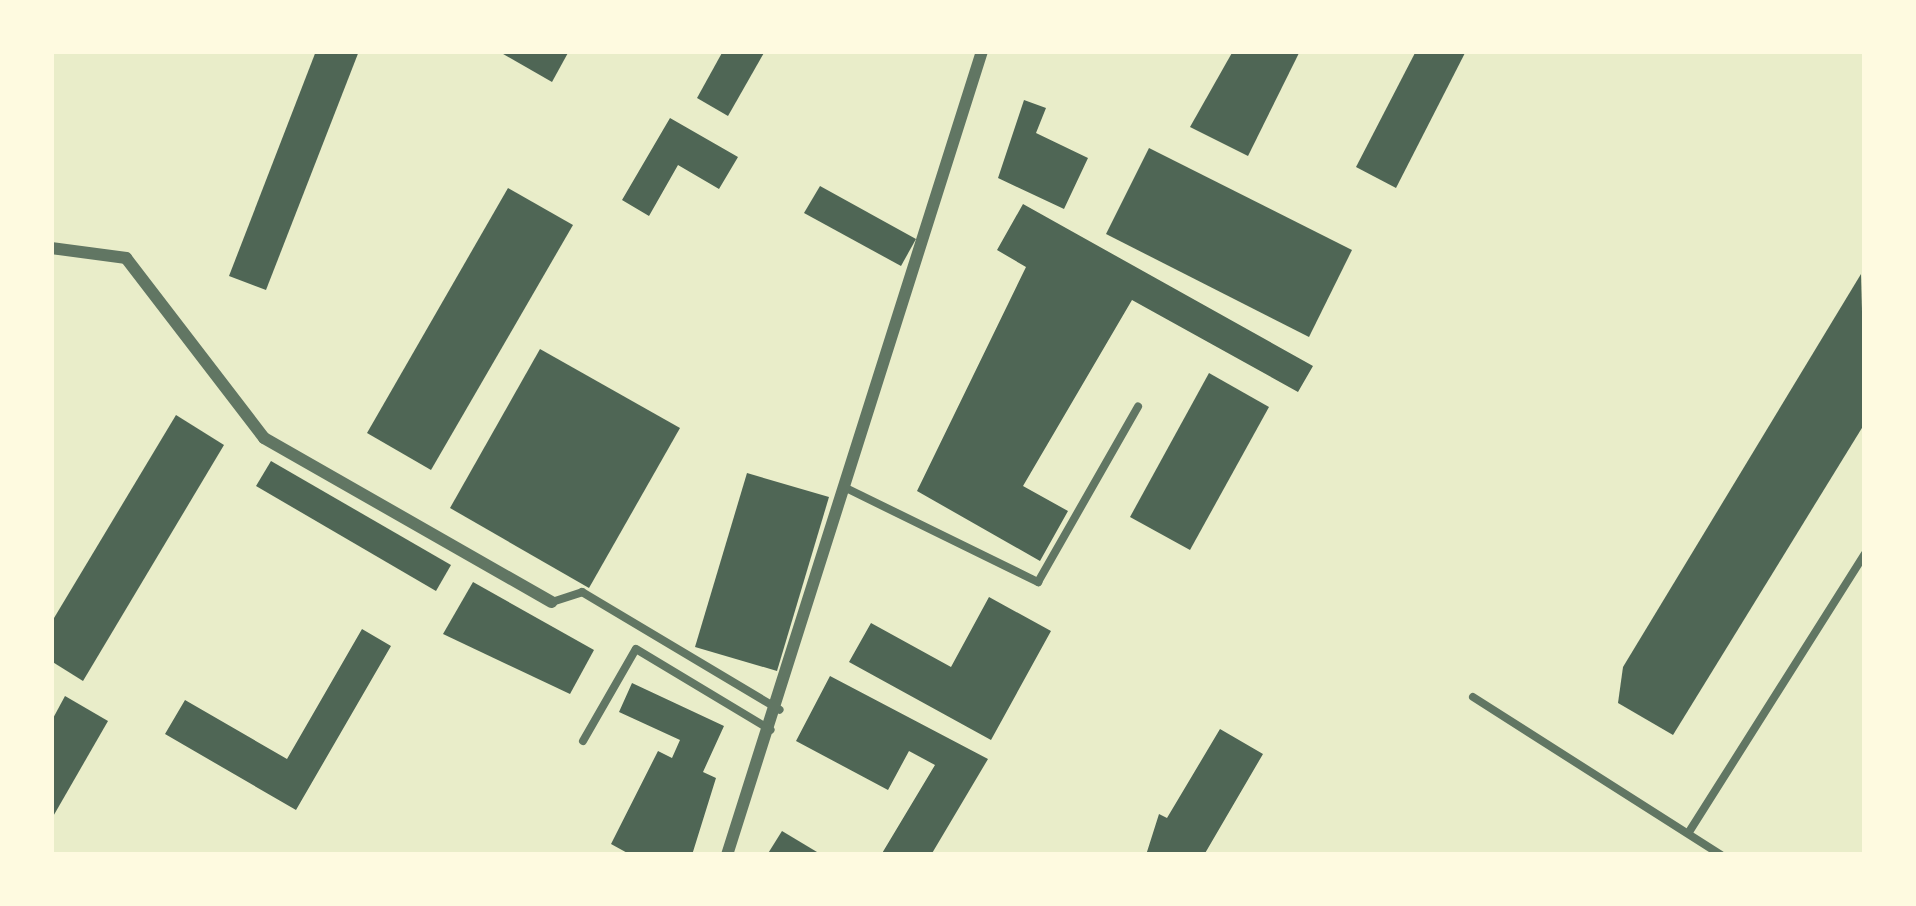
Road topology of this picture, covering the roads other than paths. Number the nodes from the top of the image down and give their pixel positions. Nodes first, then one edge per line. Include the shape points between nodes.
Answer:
1 (982, 51) edge
2 (51, 248) edge
3 (1138, 407) dead end
4 (848, 489) junction
5 (1865, 554) edge
6 (552, 602) joint
7 (1473, 697) dead end
8 (780, 710) junction
9 (772, 731) junction
10 (584, 741) dead end
11 (1689, 832) junction
12 (727, 855) edge
13 (1721, 855) edge

1 - 4 street
2 - 6 street via 126,258 264,438
3 - 4 lane via 1038,582
4 - 8 street
5 - 11 lane
6 - 8 lane via 582,592
7 - 11 lane
8 - 9 street
9 - 10 lane via 636,649
9 - 12 street
11 - 13 lane

